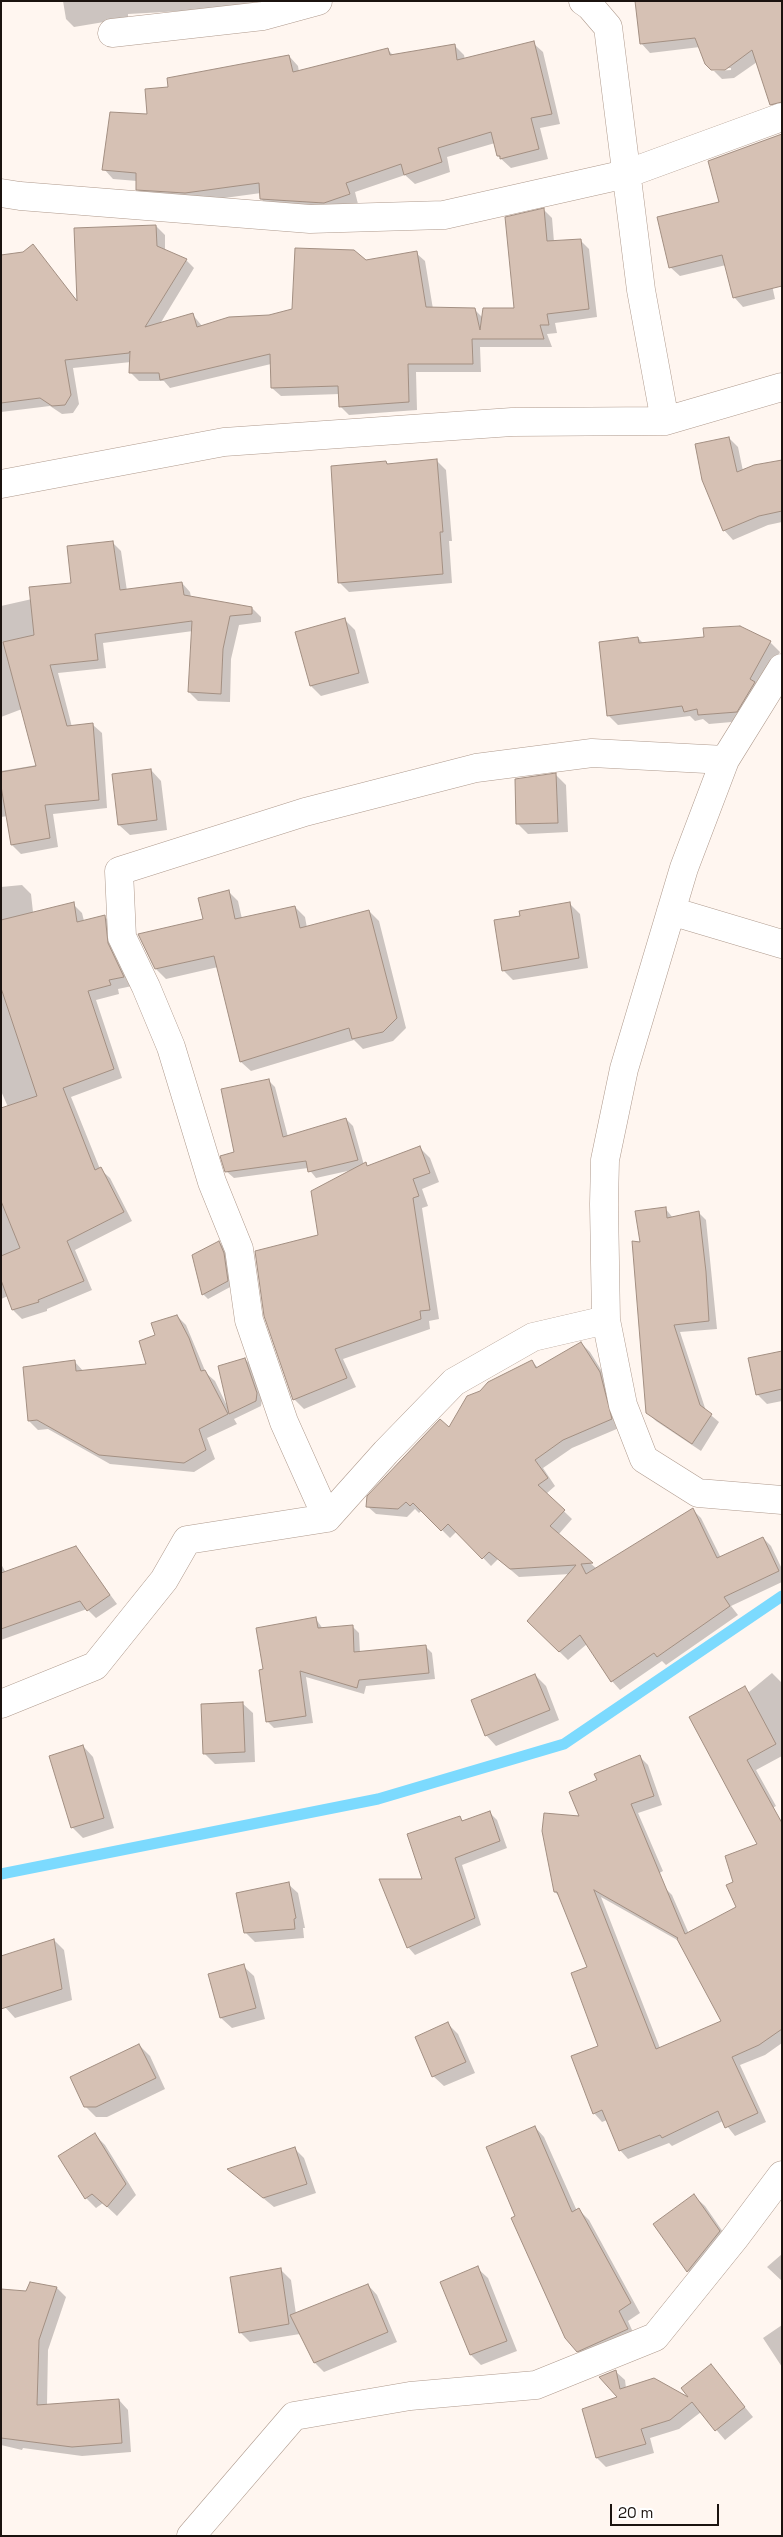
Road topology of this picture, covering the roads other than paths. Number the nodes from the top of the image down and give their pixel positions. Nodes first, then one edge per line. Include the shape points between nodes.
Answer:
1 (318, 1) edge
2 (584, 1) edge
3 (112, 33) dead end
4 (782, 117) edge
5 (626, 174) junction
6 (1, 193) edge
7 (782, 387) edge
8 (665, 421) junction
9 (1, 484) edge
10 (782, 668) edge
11 (725, 760) junction
12 (671, 911) junction
13 (782, 944) edge
14 (606, 1320) junction
15 (782, 1500) edge
16 (327, 1518) junction
17 (1, 1704) edge
18 (782, 2175) edge
19 (191, 2536) edge

1 - 3 street via 263,16
2 - 5 street via 608,27
4 - 5 street
5 - 6 street via 444,215 310,219
5 - 8 street via 641,290
7 - 8 street
8 - 9 street via 512,422 224,442
10 - 11 street
11 - 12 street
11 - 16 street via 592,753 476,768 305,812 119,871 122,937 171,1047 212,1182 239,1249 249,1320 284,1422
12 - 13 street
12 - 14 street via 624,1068 606,1160
14 - 15 street via 623,1405 644,1459 698,1493
14 - 16 street via 533,1337 454,1382
16 - 17 street via 186,1540 164,1580 95,1666
18 - 19 street via 656,2337 536,2385 410,2396 294,2416

